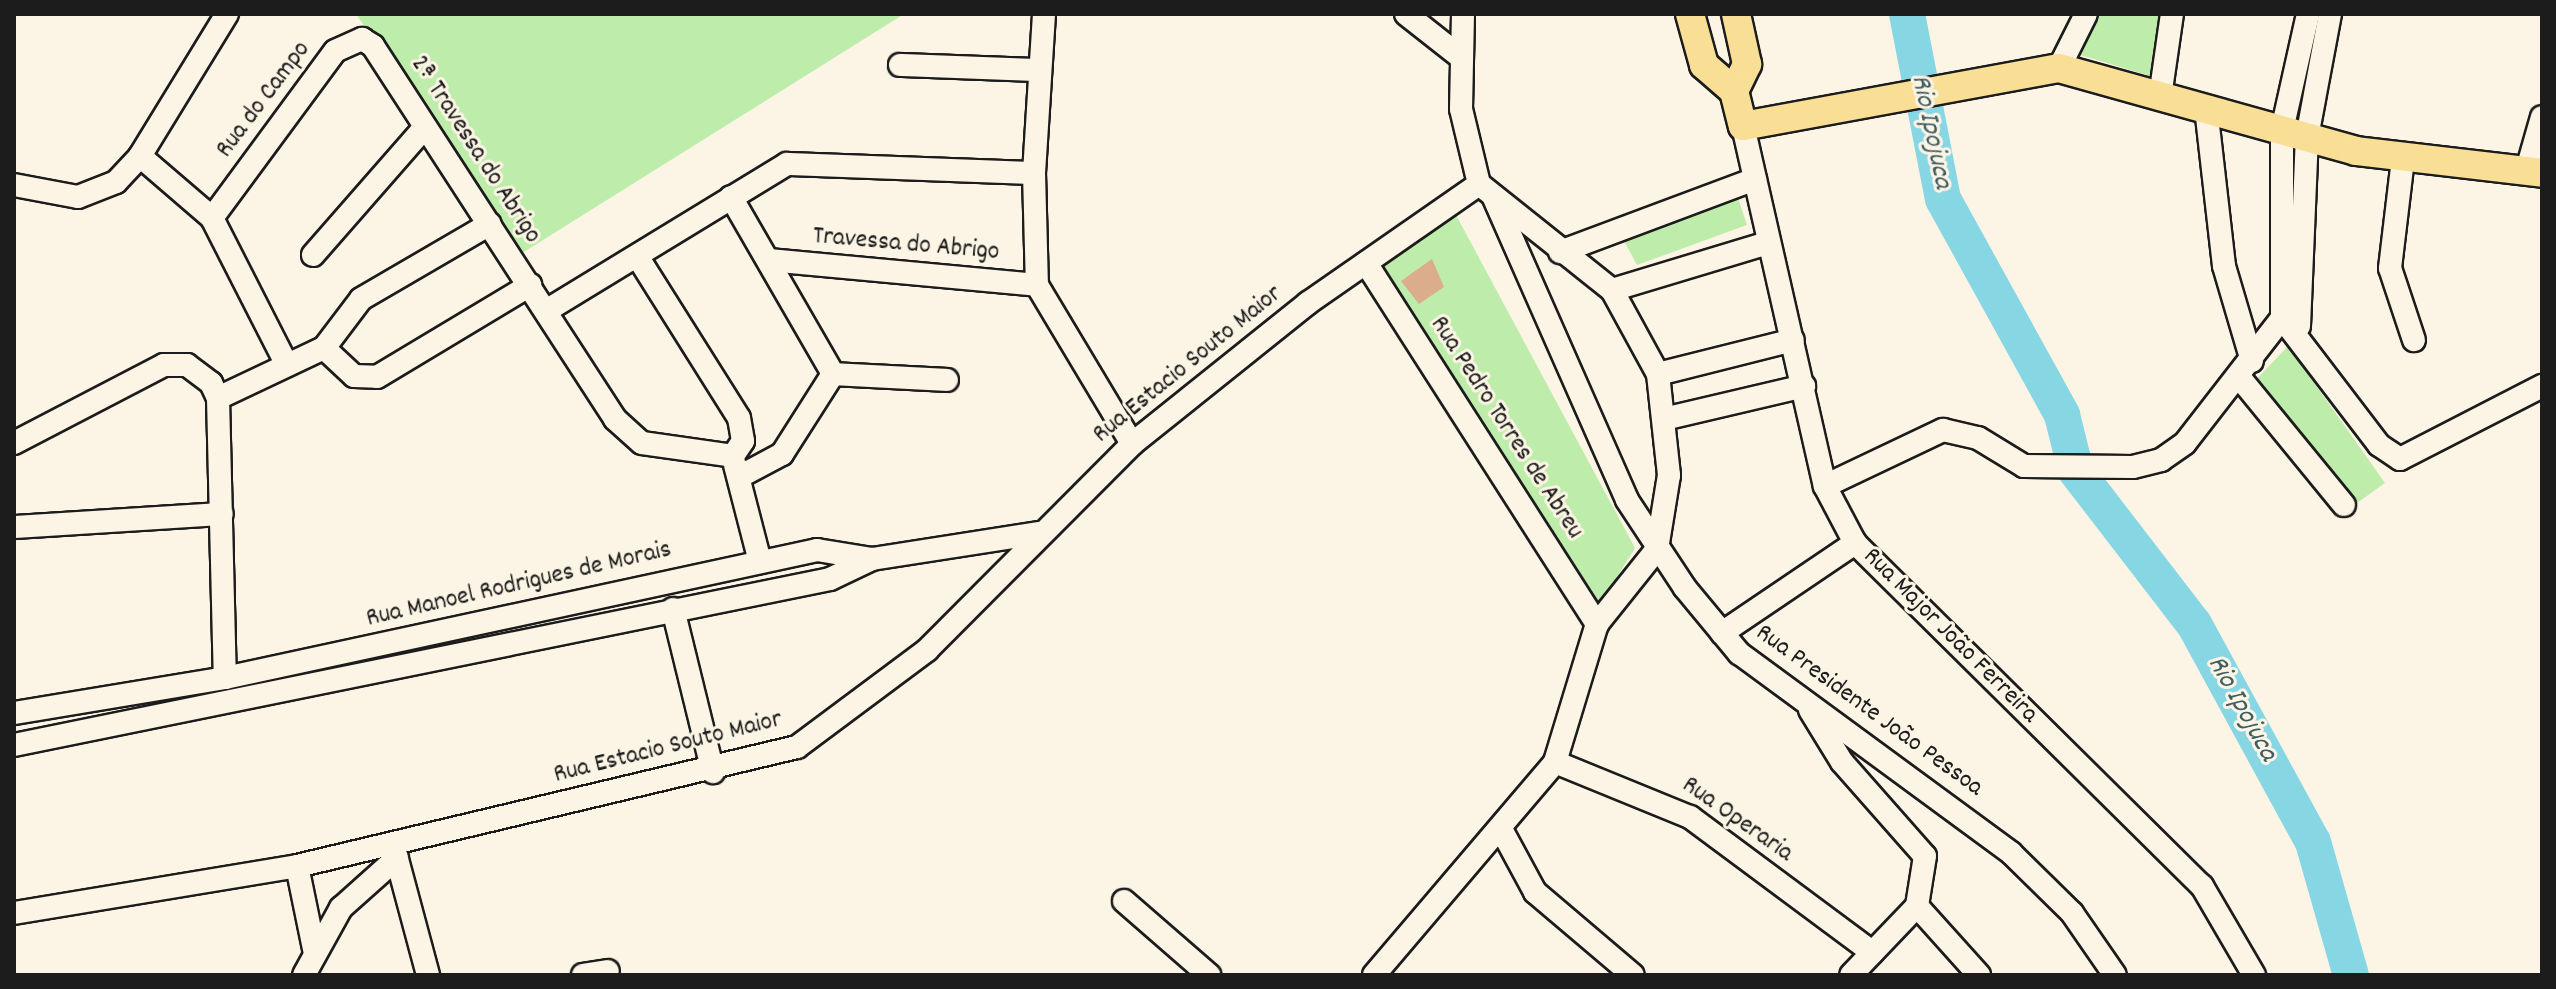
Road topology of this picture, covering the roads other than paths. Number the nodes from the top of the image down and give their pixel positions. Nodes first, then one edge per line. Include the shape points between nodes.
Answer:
1 (227, 14) edge
2 (1044, 14) edge
3 (1406, 14) edge
4 (1463, 14) edge
5 (1690, 14) edge
6 (1736, 14) edge
7 (2172, 14) edge
8 (2308, 14) edge
9 (2330, 14) edge
10 (2077, 21) edge
11 (373, 46) joint
12 (1458, 55) junction
13 (900, 65) dead end
14 (2059, 68) junction
15 (1038, 70) junction
16 (1734, 91) junction
17 (2160, 97) junction
18 (2206, 108) junction
19 (2542, 117) edge
20 (1743, 126) junction
21 (425, 127) junction
22 (2295, 134) junction
23 (140, 156) junction
24 (2403, 159) junction
25 (1034, 173) junction
26 (2534, 173) edge
27 (1755, 179) junction
28 (14, 185) edge
29 (1486, 191) junction
30 (731, 197) junction
31 (212, 218) junction
32 (490, 224) junction
33 (1768, 243) junction
34 (1560, 252) junction
35 (313, 255) dead end
36 (637, 256) junction
37 (769, 260) junction
38 (1366, 263) junction
39 (530, 285) junction
40 (1037, 285) junction
41 (1612, 290) junction
42 (546, 311) junction
43 (2290, 315) junction
44 (1793, 340) junction
45 (2414, 340) dead end
46 (324, 348) junction
47 (287, 365) junction
48 (2246, 369) junction
49 (833, 374) junction
50 (1658, 374) junction
51 (947, 380) dead end
52 (1804, 386) junction
53 (2542, 386) edge
54 (215, 390) junction
55 (1668, 418) junction
56 (14, 443) edge
57 (1132, 444) junction
58 (736, 466) junction
59 (1825, 486) junction
60 (2344, 505) dead end
61 (222, 514) junction
62 (14, 527) edge
63 (1038, 533) junction
64 (1855, 543) junction
65 (1657, 549) junction
66 (872, 559) junction
67 (760, 562) junction
68 (655, 581) junction
69 (667, 610) junction
70 (491, 618) junction
71 (1597, 624) junction
72 (1722, 633) junction
73 (497, 646) junction
74 (225, 678) junction
75 (1809, 707) junction
76 (14, 713) edge
77 (14, 745) edge
78 (1555, 762) junction
79 (713, 772) junction
80 (1501, 829) junction
81 (395, 849) junction
82 (297, 866) junction
83 (1124, 901) dead end
84 (1917, 906) junction
85 (14, 913) edge
86 (314, 949) junction
87 (1872, 952) junction
88 (608, 971) dead end
89 (1623, 972) edge
90 (304, 975) edge
91 (428, 975) edge
92 (583, 975) edge
93 (1209, 975) edge
94 (1374, 975) edge
95 (1851, 975) edge
96 (1979, 975) edge
97 (2115, 975) edge
98 (2254, 975) edge

1 - 23 street
2 - 15 street
3 - 12 street
4 - 12 street
5 - 16 main road via 1704,65
6 - 16 main road via 1747,64
7 - 17 street
8 - 22 street
9 - 22 street
10 - 14 street
11 - 21 street, 2ª Travessa do Abrigo
11 - 31 street, Rua do Campo via 352,39 335,51
12 - 29 street via 1461,109
13 - 15 street
14 - 17 main road
14 - 20 main road
15 - 25 street
16 - 20 main road, Rua Major João Ferreira
17 - 18 main road
18 - 22 main road
18 - 48 street via 2224,266
19 - 26 street
20 - 27 street, Rua Major João Ferreira
21 - 32 street, 2ª Travessa do Abrigo
21 - 35 street
22 - 24 main road
22 - 43 street
23 - 28 street via 88,196
23 - 31 street
24 - 26 main road
24 - 45 street via 2390,268
25 - 30 street via 816,160 787,164
25 - 40 street
27 - 33 street, Rua Major João Ferreira
27 - 34 street
29 - 34 street
29 - 38 street, Rua Estacio Souto Maior
29 - 65 street, Rua Presidente João Pessoa via 1565,370
30 - 36 street
30 - 37 street
31 - 47 street
32 - 39 street, 2ª Travessa do Abrigo
32 - 46 street via 361,299
33 - 41 street
33 - 44 street, Rua Major João Ferreira
34 - 41 street
36 - 42 street
36 - 58 street via 739,418 743,441
37 - 40 street, Travessa do Abrigo
37 - 49 street
38 - 57 street, Rua Estacio Souto Maior
38 - 71 street, Rua Pedro Torres de Abreu
39 - 42 street, 2ª Travessa do Abrigo
39 - 46 street via 377,377 354,376
40 - 57 street
41 - 50 street
42 - 58 street, 2ª Travessa do Abrigo via 628,432 667,450
43 - 48 street
43 - 53 street via 2300,339 2379,445 2400,459
44 - 50 street
44 - 52 street, Rua Major João Ferreira
46 - 47 street
47 - 54 street
48 - 59 street via 2185,443 2161,460 2133,467 2024,466 1978,438 1943,430
48 - 60 street
49 - 51 street
49 - 58 street via 782,454
50 - 55 street
52 - 55 street
52 - 59 street, Rua Major João Ferreira
54 - 56 street via 187,365 164,365
54 - 61 street
55 - 65 street
57 - 63 street, Rua Estacio Souto Maior
58 - 67 street
59 - 64 street, Rua Major João Ferreira
61 - 62 street
61 - 74 street
63 - 66 street, Rua Manoel Rodrigues de Morais
63 - 79 street, Rua Estacio Souto Maior via 927,650 839,723 797,747
64 - 72 street
64 - 98 street, Rua Major João Ferreira via 2202,886
65 - 71 street
65 - 72 street, Rua Presidente João Pessoa
66 - 67 street, Rua Manoel Rodrigues de Morais via 817,550
66 - 69 street via 830,579
67 - 68 street, Rua Manoel Rodrigues de Morais
68 - 69 street
68 - 70 street, Rua Manoel Rodrigues de Morais
69 - 73 street
69 - 79 street
70 - 73 street
70 - 74 street, Rua Manoel Rodrigues de Morais
71 - 78 street
72 - 75 street, Rua Presidente João Pessoa
73 - 77 street
74 - 76 street, Rua Manoel Rodrigues de Morais
75 - 84 street via 1842,762 1921,845 1926,874
75 - 97 street, Rua Presidente João Pessoa via 2011,853 2072,913
78 - 80 street
78 - 87 street, Rua Operaria via 1679,811
79 - 81 street, Rua Estacio Souto Maior
80 - 89 street via 1535,892
80 - 94 street
81 - 82 street, Rua Estacio Souto Maior
81 - 86 street via 341,908
81 - 91 street
82 - 85 street, Rua Estacio Souto Maior
82 - 86 street
83 - 93 street
84 - 87 street
84 - 96 street
86 - 90 street
87 - 95 street
88 - 92 street

